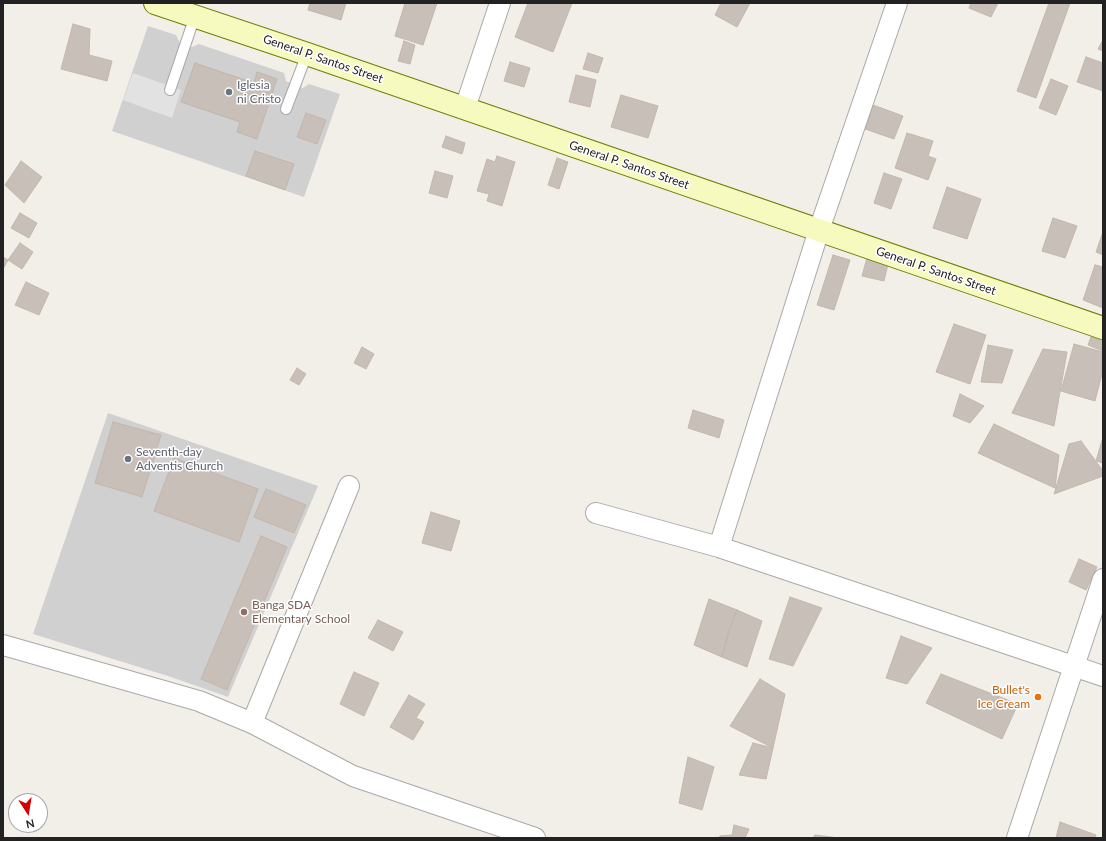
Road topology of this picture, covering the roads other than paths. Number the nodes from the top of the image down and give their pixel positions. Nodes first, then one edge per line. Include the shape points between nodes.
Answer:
1 (155, 3) edge
2 (500, 3) edge
3 (897, 3) edge
4 (195, 16) junction
5 (307, 54) junction
6 (170, 90) dead end
7 (464, 108) junction
8 (286, 109) dead end
9 (819, 230) junction
10 (1103, 328) edge
11 (349, 486) dead end
12 (596, 513) dead end
13 (719, 547) junction
14 (1103, 579) edge
15 (3, 645) edge
16 (1074, 666) junction
17 (1103, 676) edge
18 (252, 723) junction
19 (535, 838) edge
20 (1017, 838) edge

1 - 4 street, General P. Santos Street
2 - 7 street
3 - 9 street
4 - 5 street, General P. Santos Street
4 - 6 lane
5 - 7 street, General P. Santos Street
5 - 8 lane
7 - 9 street, General P. Santos Street
9 - 10 street, General P. Santos Street
9 - 13 street
11 - 18 street
12 - 13 street
13 - 16 street
14 - 16 street
15 - 18 street via 199,701
16 - 17 street
16 - 20 street
18 - 19 street via 353,776

